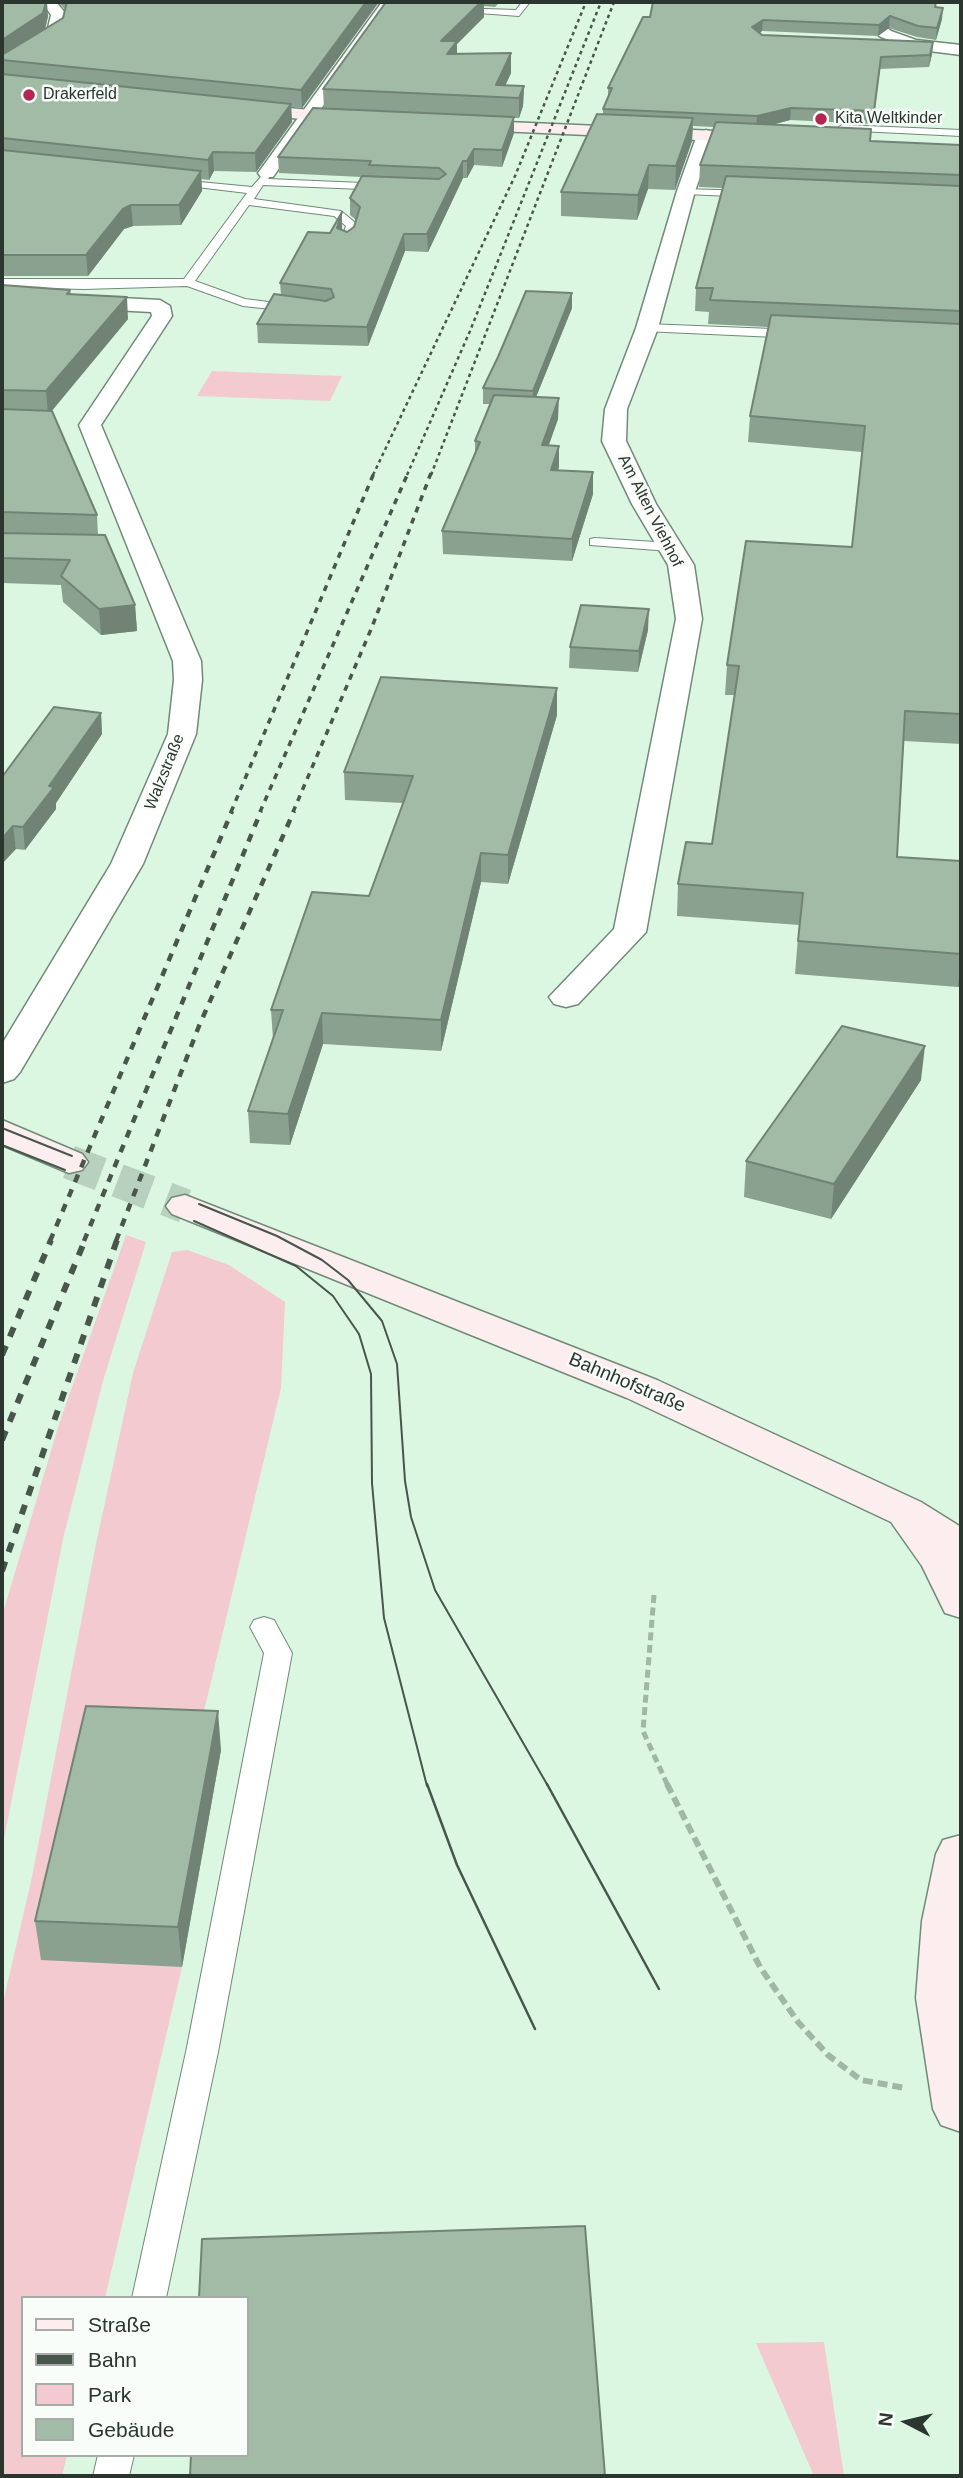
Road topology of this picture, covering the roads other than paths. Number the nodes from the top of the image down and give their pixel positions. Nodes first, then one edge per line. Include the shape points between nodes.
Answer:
1 (49, 2) edge
2 (526, 2) edge
3 (863, 3) edge
4 (390, 7) edge
5 (438, 10) edge
6 (913, 44) junction
7 (872, 46) edge
8 (961, 50) edge
9 (2, 68) edge
10 (226, 107) edge
11 (306, 116) junction
12 (373, 120) edge
13 (439, 123) edge
14 (961, 133) edge
15 (832, 134) joint
16 (706, 135) junction
17 (767, 135) edge
18 (961, 146) edge
19 (160, 180) edge
20 (256, 186) junction
21 (398, 188) edge
22 (686, 191) junction
23 (765, 194) edge
24 (346, 244) edge
25 (188, 282) junction
26 (2, 283) edge
27 (2, 298) edge
28 (315, 312) edge
29 (648, 328) junction
30 (819, 335) edge
31 (595, 542) dead end
32 (670, 547) junction
33 (566, 997) dead end
34 (2, 1072) edge
35 (2, 1131) edge
36 (2, 1146) edge
37 (185, 1206) tunnel mouth
38 (906, 1512) junction
39 (961, 1528) edge
40 (961, 1547) edge
41 (961, 1602) edge
42 (264, 1627) dead end
43 (961, 1854) edge
44 (960, 2104) edge
45 (149, 2296) edge
46 (116, 2457) edge
47 (111, 2476) edge

1 - 9 street via 59,15 54,34
2 - 5 lane via 519,13
3 - 6 street via 872,24
4 - 11 street
6 - 7 street
6 - 8 street
10 - 11 main road
11 - 12 main road
11 - 20 street
13 - 16 main road
14 - 15 lane
15 - 18 main road
16 - 17 main road
16 - 22 street, Am Alten Viehhof
19 - 20 lane
20 - 21 lane
20 - 24 lane via 337,213 352,225
20 - 25 lane
22 - 23 lane
22 - 29 street, Am Alten Viehhof
25 - 26 lane
25 - 28 lane via 243,302
27 - 34 street, Walzstraße via 160,306 162,316 77,425 126,551 187,661 182,734 111,895
29 - 30 lane
29 - 32 street, Am Alten Viehhof via 616,410 614,441
31 - 32 lane
32 - 33 street, Am Alten Viehhof via 681,565 689,619 631,932
35 - 36 main road via 62,1160
37 - 38 main road, Bahnhofstraße via 589,1366
38 - 39 main road
38 - 40 main road, Bahnhofstraße
38 - 41 main road via 943,1562
42 - 45 lane via 278,1653 202,2052
43 - 44 main road via 948,1921 943,1998
46 - 47 lane

